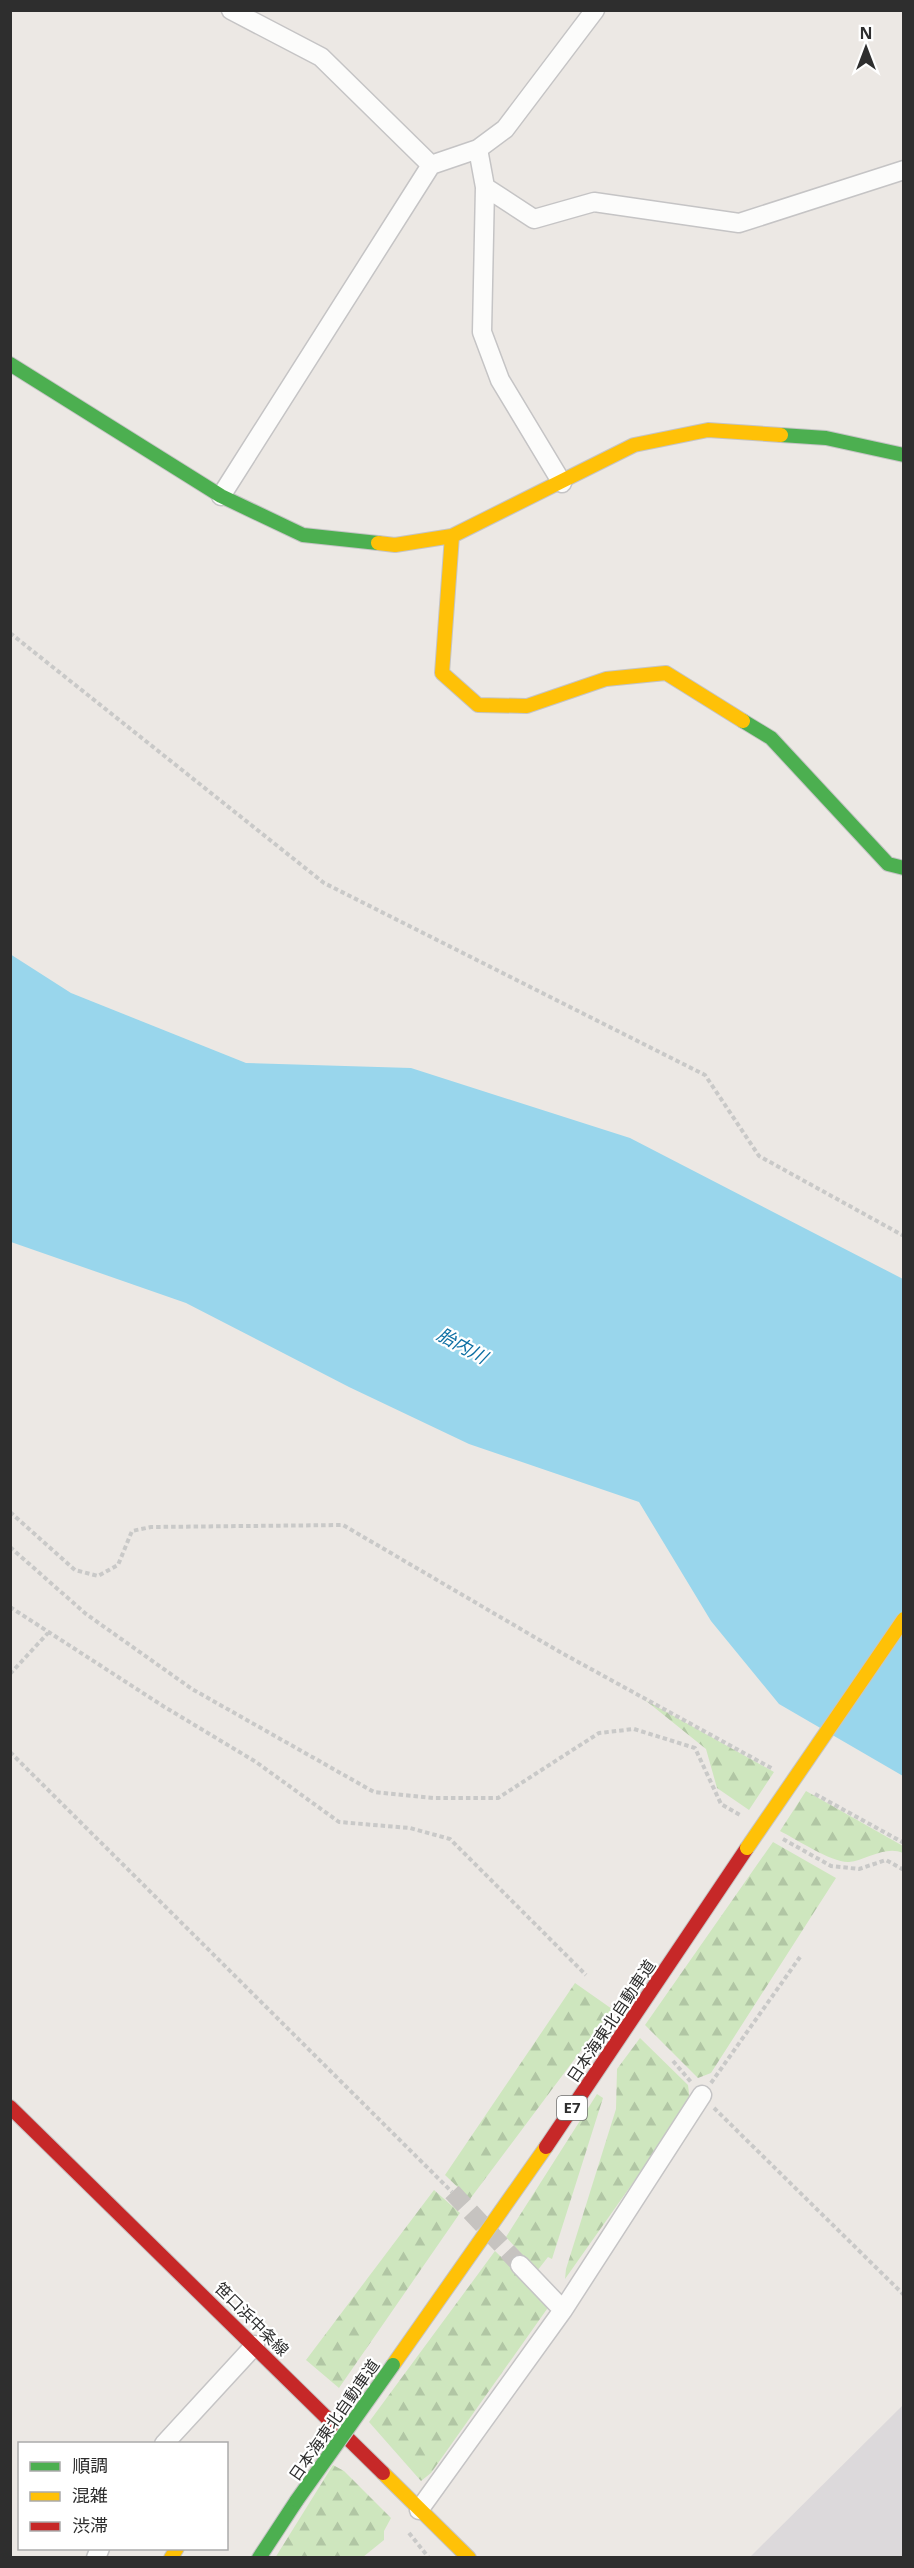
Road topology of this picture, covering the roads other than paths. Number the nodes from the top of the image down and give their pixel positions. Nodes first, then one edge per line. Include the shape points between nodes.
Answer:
1 (231, 10) edge
2 (595, 10) edge
3 (478, 149) junction
4 (430, 165) junction
5 (903, 170) edge
6 (485, 187) junction
7 (10, 364) edge
8 (903, 455) edge
9 (562, 483) junction
10 (221, 496) junction
11 (452, 536) junction
12 (903, 868) edge
13 (903, 1619) edge
14 (702, 2095) road end
15 (10, 2107) edge
16 (520, 2265) tunnel mouth
17 (563, 2310) junction
18 (255, 2345) junction
19 (166, 2442) edge
20 (419, 2510) junction
21 (259, 2558) edge
22 (469, 2558) edge

1 - 4 street via 321,57
2 - 3 street via 505,129
3 - 4 street
3 - 6 street
4 - 10 street
5 - 6 street via 739,223 594,202 534,219
6 - 9 street via 482,332 500,380
7 - 10 main road
8 - 9 main road via 826,438 708,430 634,444
9 - 11 main road
10 - 11 main road via 303,535 395,545
11 - 12 main road via 442,673 478,705 527,706 606,679 666,673 771,738 888,864
13 - 21 main road, 日本海東北自動車道 / E7, bridge via 505,2207
14 - 17 street
15 - 18 main road, 笹口浜中条線
16 - 17 street
17 - 20 street
18 - 19 street
18 - 20 main road, 笹口浜中条線
20 - 22 main road, 笹口浜中条線

